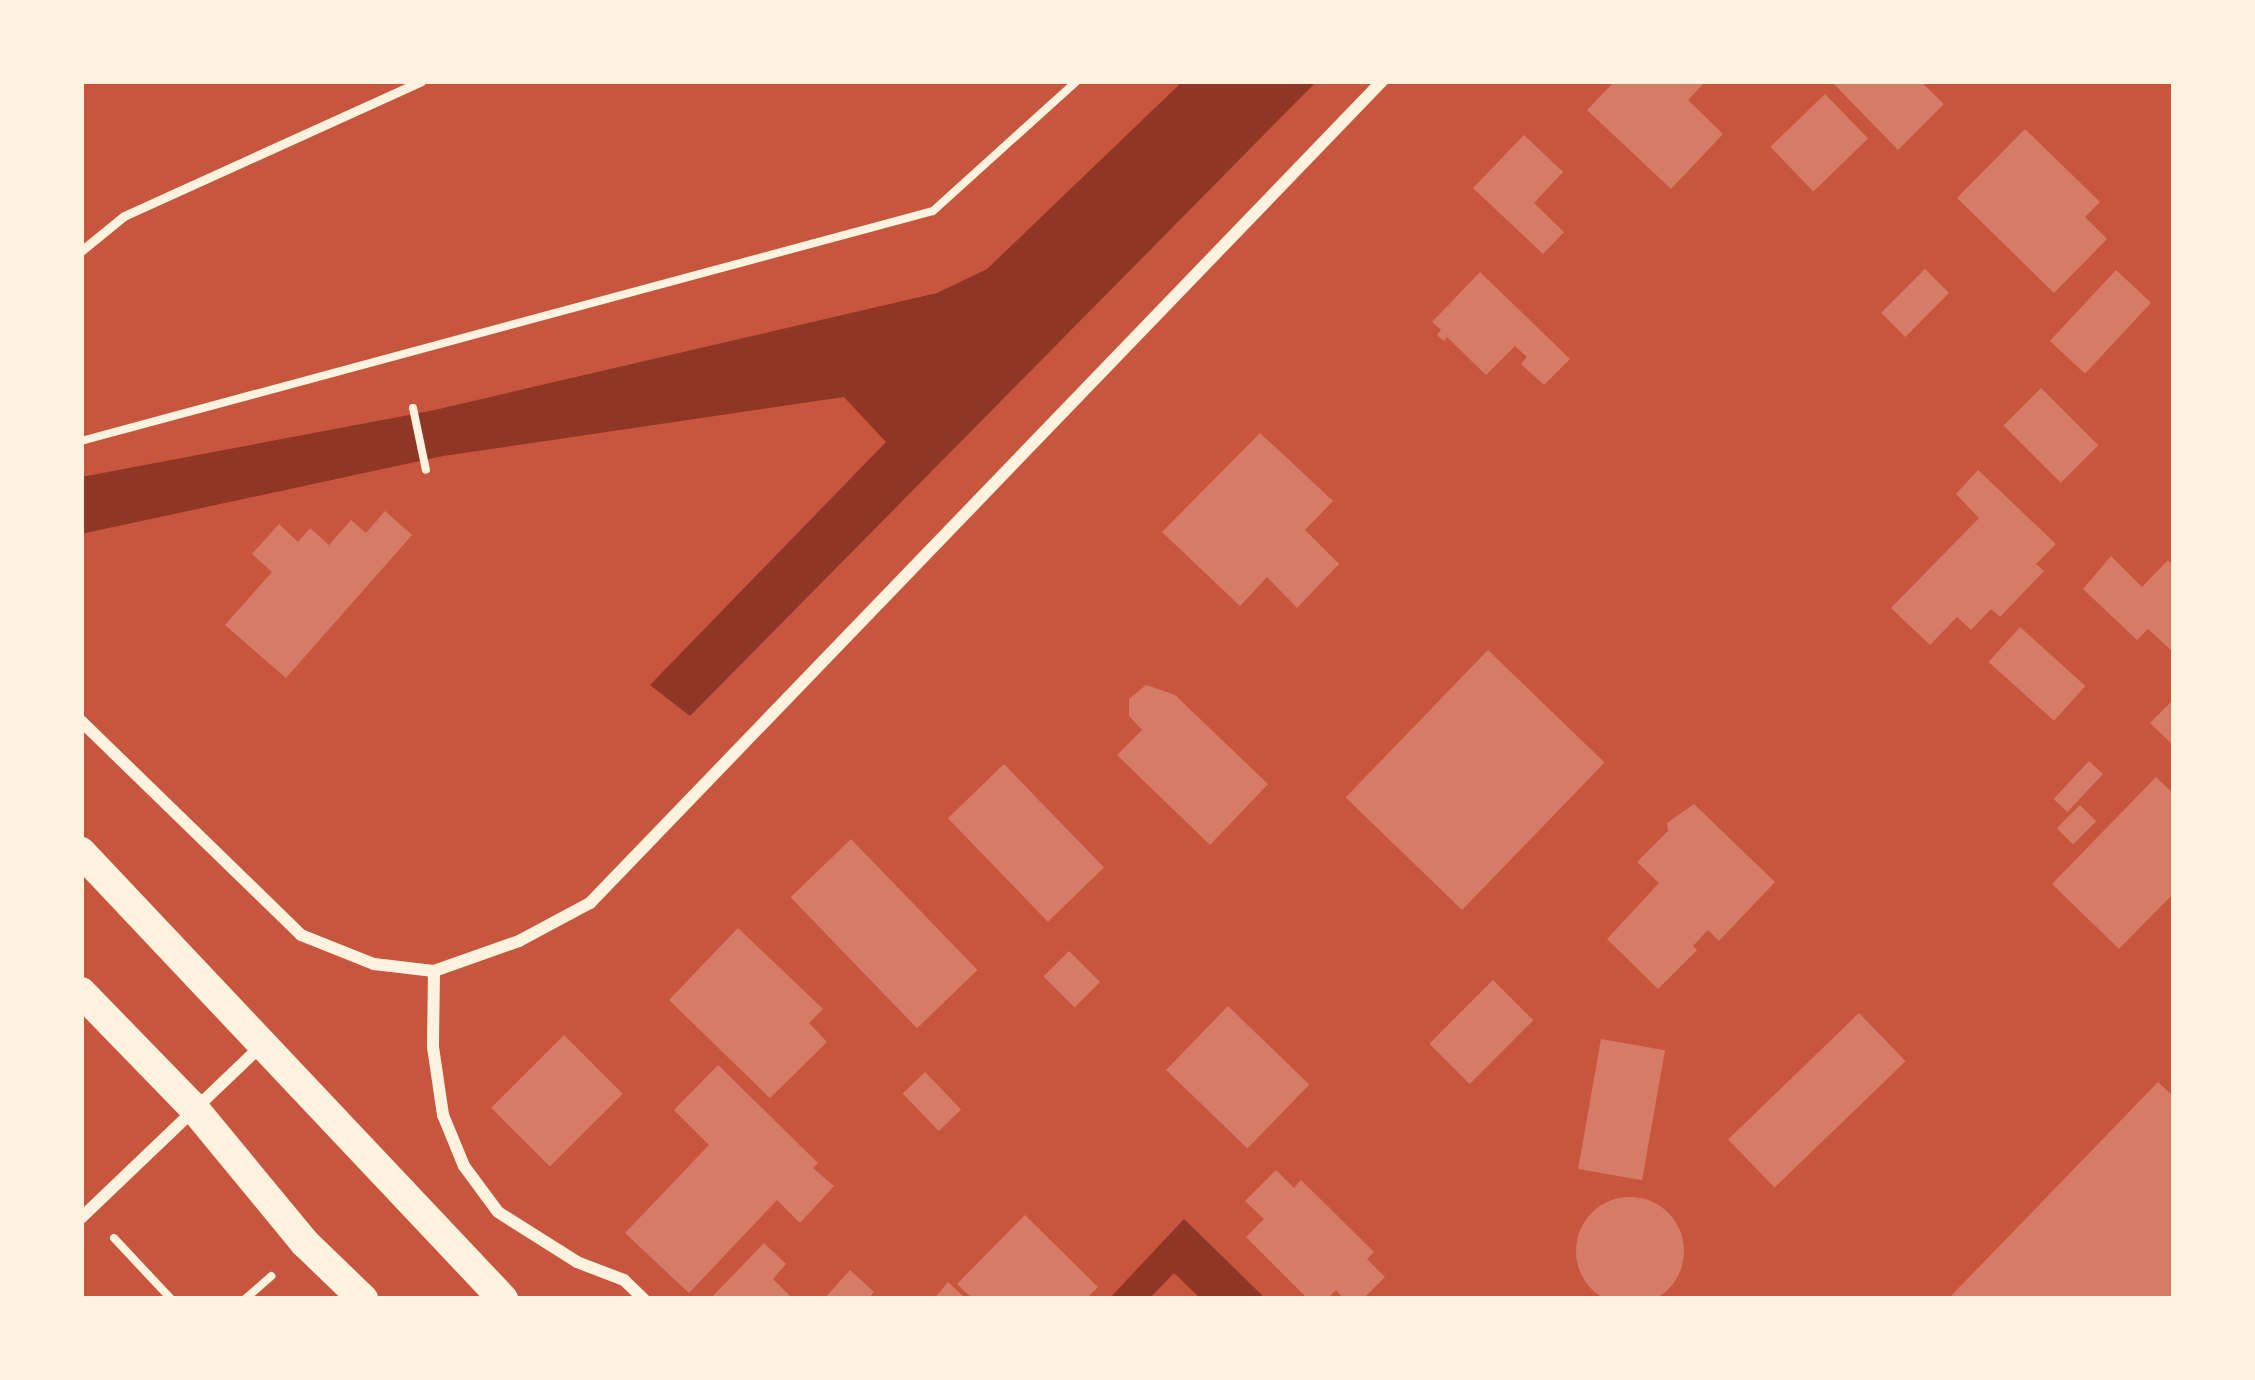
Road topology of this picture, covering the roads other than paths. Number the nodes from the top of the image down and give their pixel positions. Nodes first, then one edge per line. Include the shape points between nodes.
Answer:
1 (421, 81) edge
2 (1382, 81) edge
3 (81, 251) edge
4 (81, 721) edge
5 (81, 852) edge
6 (434, 971) junction
7 (81, 992) edge
8 (260, 1047) junction
9 (192, 1106) junction
10 (84, 1213) edge
11 (363, 1299) edge
12 (502, 1299) edge
13 (644, 1299) edge

1 - 3 lane via 124,216
2 - 6 street via 590,903 478,960
4 - 6 street via 301,935 374,964
5 - 8 main road
6 - 13 street via 443,1115 464,1166 498,1212 577,1262 624,1280
7 - 9 main road
8 - 9 street
8 - 12 main road
9 - 10 street
9 - 11 main road via 305,1243

